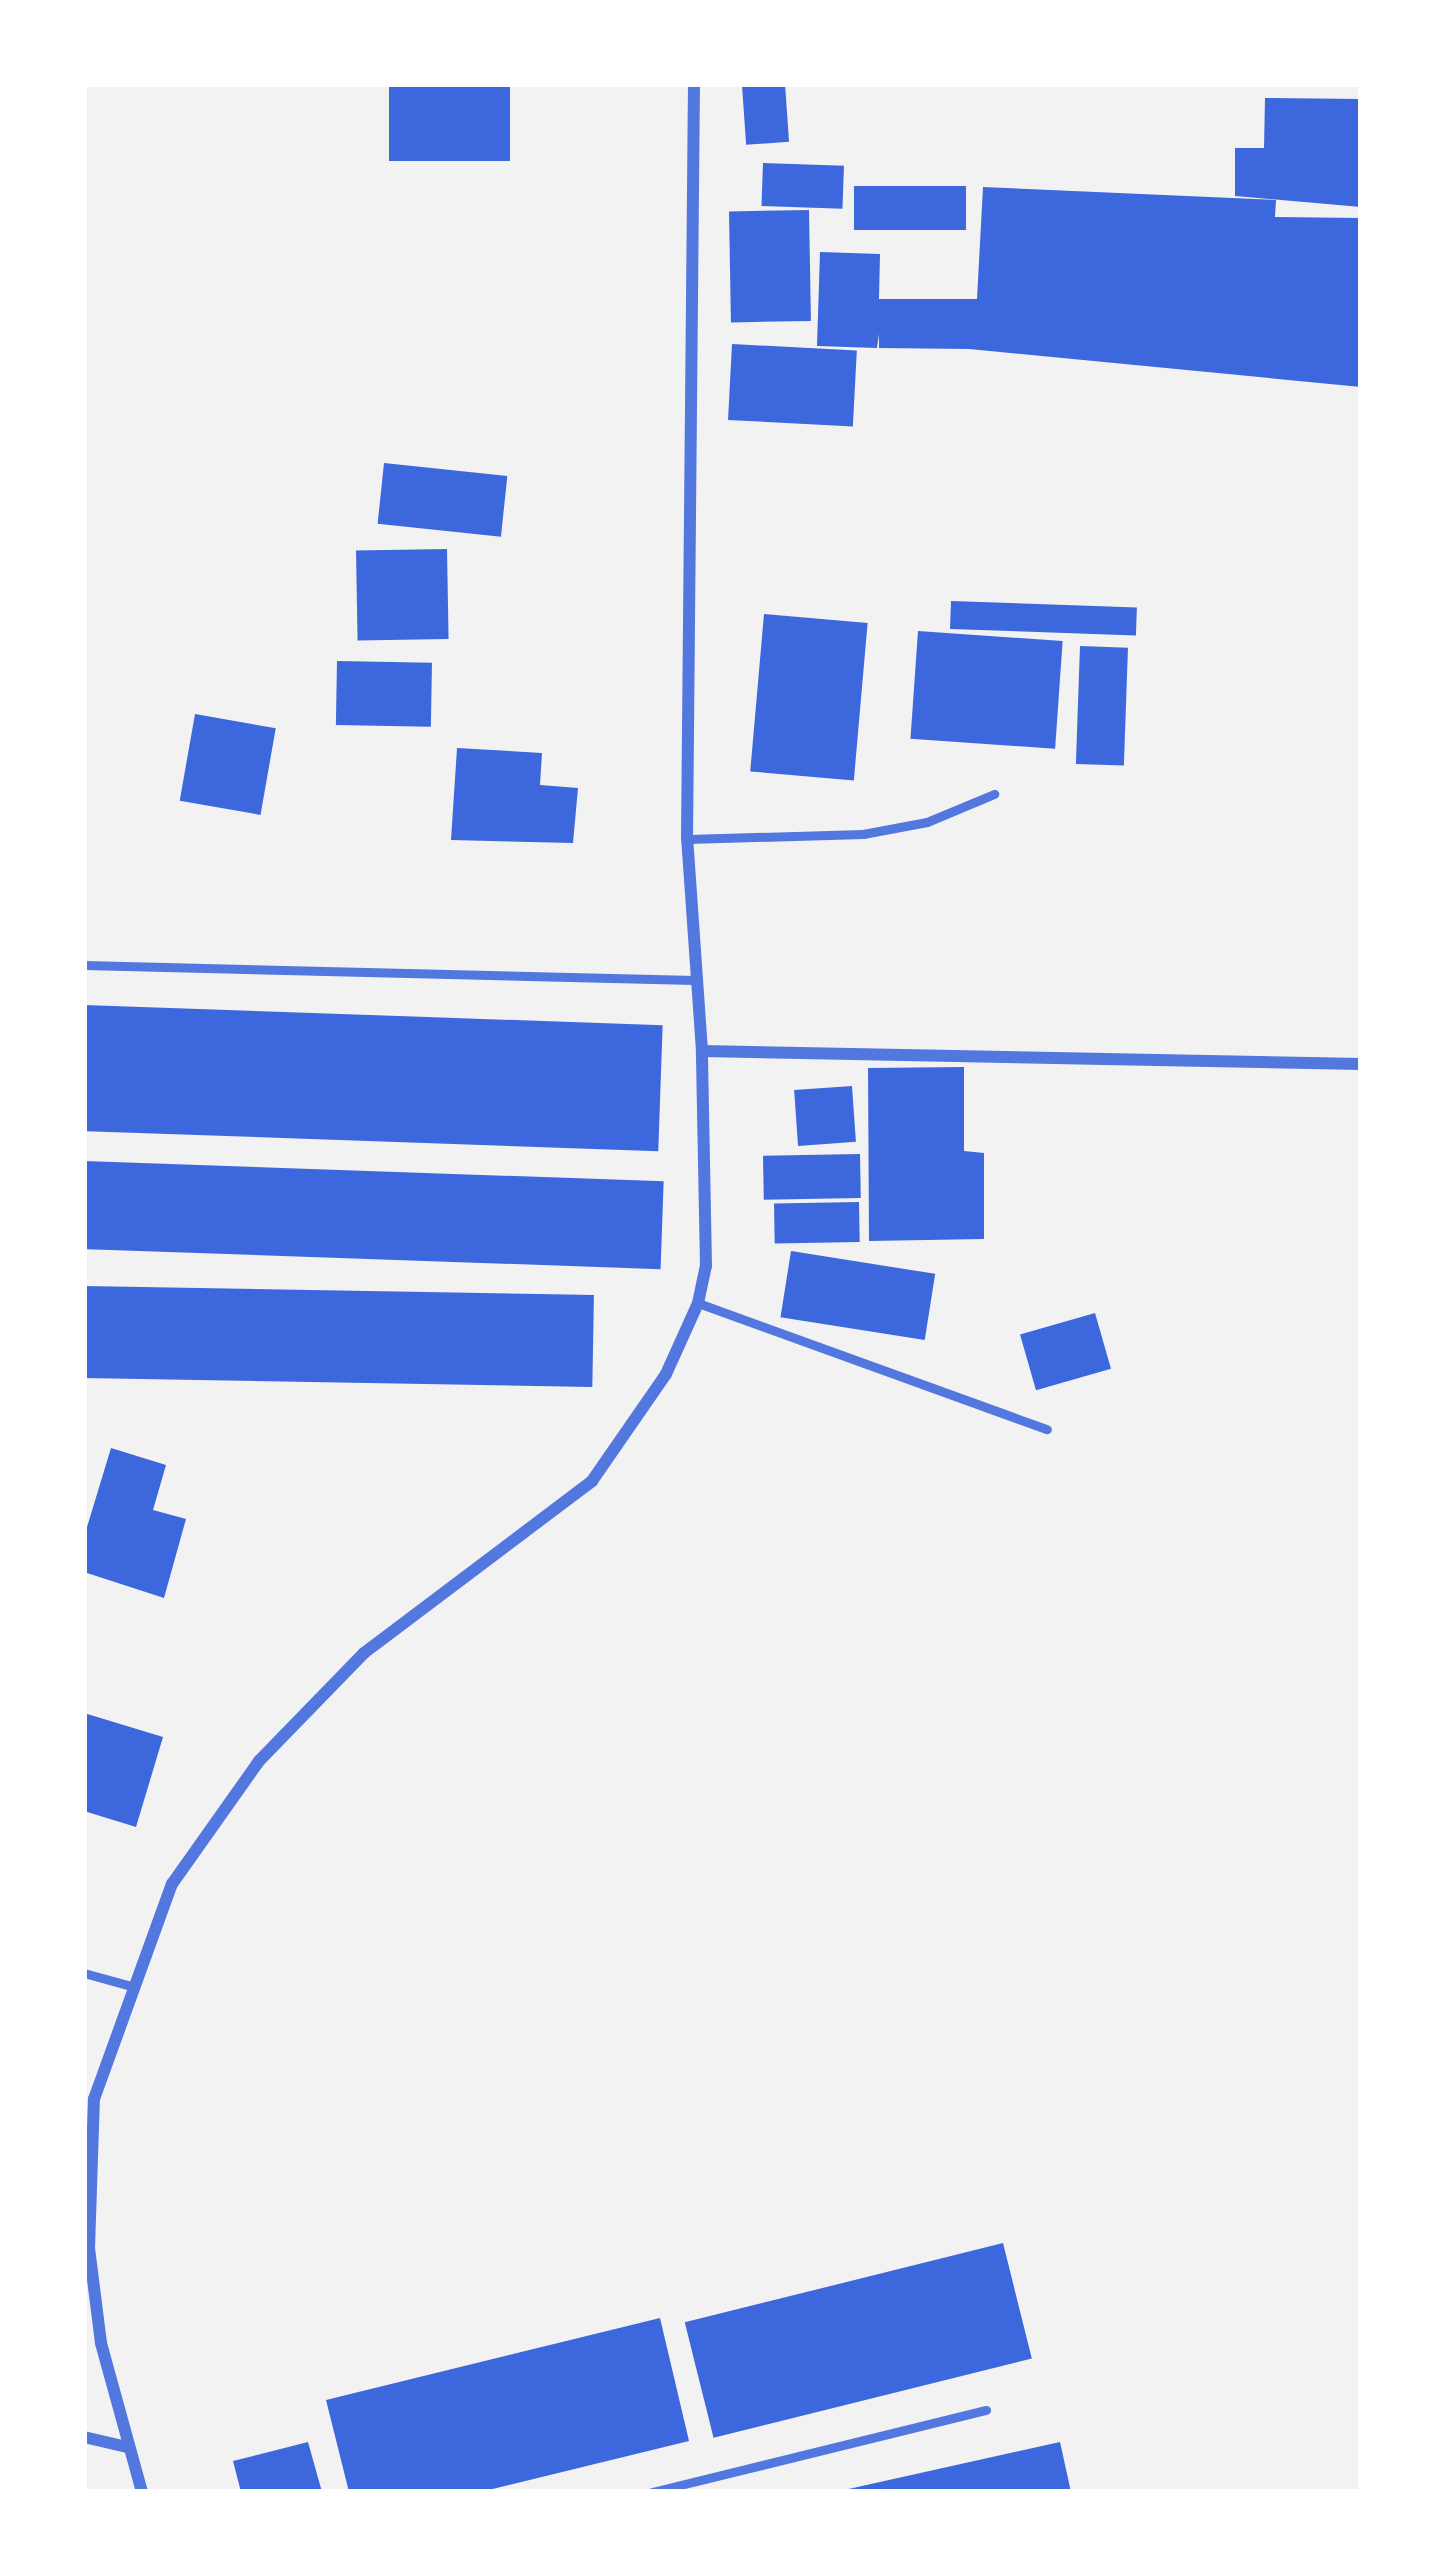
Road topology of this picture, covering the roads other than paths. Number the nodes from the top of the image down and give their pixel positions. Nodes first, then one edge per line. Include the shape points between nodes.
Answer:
1 (694, 84) edge
2 (994, 794) dead end
3 (687, 839) junction
4 (84, 965) edge
5 (695, 980) junction
6 (702, 1052) junction
7 (1361, 1064) edge
8 (698, 1304) junction
9 (1047, 1429) dead end
10 (84, 1973) edge
11 (135, 1987) junction
12 (84, 2339) edge
13 (101, 2344) junction
14 (986, 2410) dead end
15 (84, 2437) edge
16 (127, 2447) junction
17 (142, 2492) edge
18 (652, 2492) edge

1 - 3 street
2 - 3 lane via 928,822 863,834
3 - 5 street
4 - 5 lane
5 - 6 street
6 - 7 street
6 - 8 street via 706,1266
8 - 9 lane
8 - 11 street via 666,1374 592,1481 364,1652 259,1761 172,1884
10 - 11 lane
11 - 13 street via 94,2099 88,2248
12 - 13 lane
13 - 16 street
14 - 18 lane
15 - 16 street
16 - 17 street

